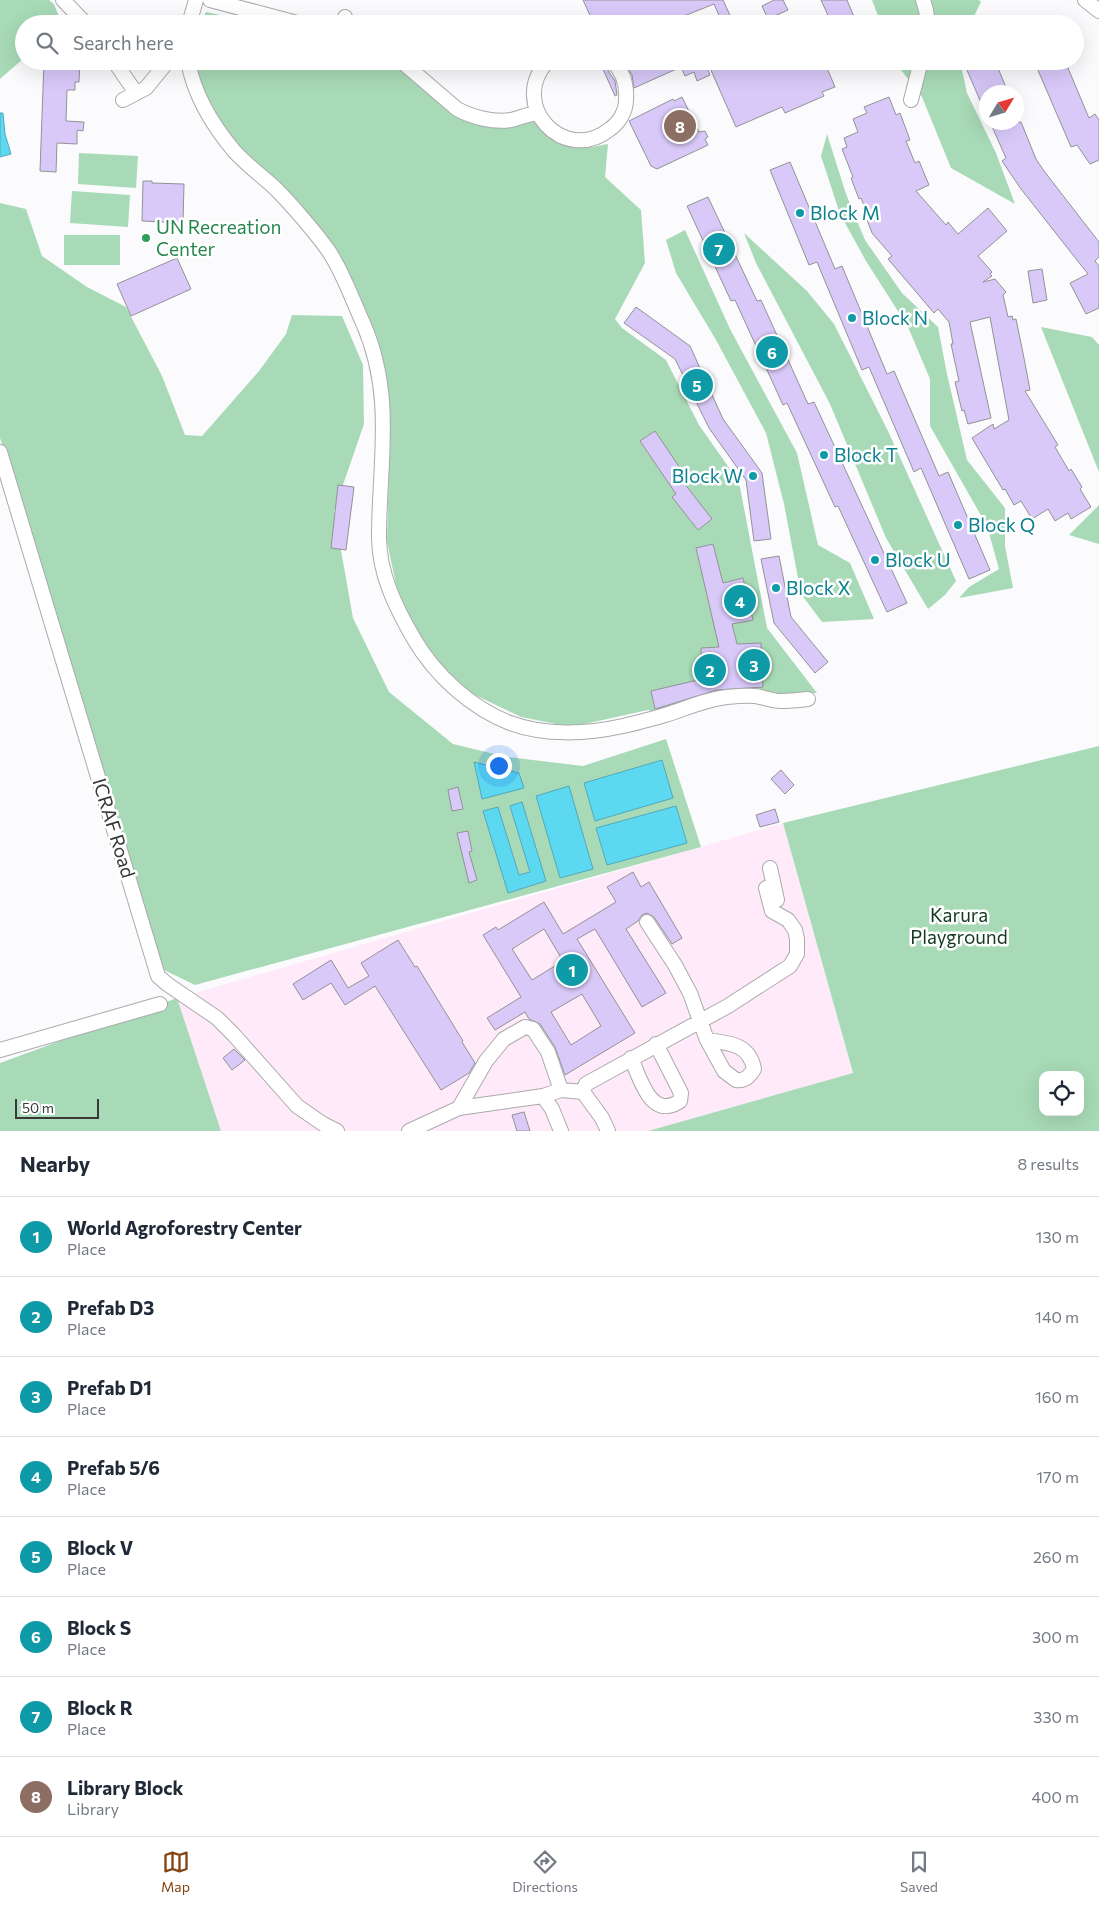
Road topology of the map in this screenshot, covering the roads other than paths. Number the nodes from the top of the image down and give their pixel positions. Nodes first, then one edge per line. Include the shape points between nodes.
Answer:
1 (63, 0) edge
2 (196, 0) edge
3 (210, 0) edge
4 (923, 0) edge
5 (1085, 0) edge
6 (255, 5) edge
7 (1099, 11) edge
8 (77, 15) edge
9 (192, 15) edge
10 (279, 15) edge
11 (927, 15) edge
12 (120, 70) edge
13 (161, 70) edge
14 (189, 70) edge
15 (412, 70) edge
16 (540, 70) edge
17 (618, 70) edge
18 (919, 70) edge
19 (136, 93) junction
20 (123, 100) dead end
21 (911, 100) dead end
22 (537, 112) junction
23 (0, 452) edge
24 (808, 699) dead end
25 (770, 868) dead end
26 (766, 888) dead end
27 (781, 915) junction
28 (648, 922) dead end
29 (160, 1004) dead end
30 (701, 1020) junction
31 (707, 1040) dead end
32 (656, 1044) junction
33 (0, 1050) edge
34 (631, 1058) junction
35 (561, 1090) junction
36 (583, 1092) junction
37 (543, 1096) junction
38 (459, 1108) junction
39 (337, 1131) edge
40 (409, 1131) edge
41 (561, 1131) edge
42 (608, 1131) edge

1 - 8 lane
2 - 9 lane
3 - 6 lane
4 - 11 lane
5 - 7 lane
6 - 10 lane
12 - 19 lane
13 - 19 lane via 146,88
14 - 24 lane via 215,127 236,154 276,189 328,250 367,332 381,378 384,424 379,540 383,569 402,619 436,671 481,707 510,723 544,731 604,730 727,697 753,696 779,701
15 - 22 lane via 467,114 487,120 510,120
16 - 22 lane via 535,81
17 - 22 lane via 627,91 626,104 614,127 603,135 585,140 565,138 544,124
18 - 21 lane
19 - 20 lane
23 - 39 lane, ICRAF Road via 158,976 217,1018 297,1106
25 - 27 lane
26 - 27 lane via 772,910
27 - 30 lane via 792,924 797,939 797,954 790,966
28 - 30 lane via 675,965
29 - 33 lane
30 - 31 lane
30 - 32 lane
32 - 34 lane
32 - 34 lane via 681,1093 680,1101 673,1106 664,1107 650,1098
34 - 36 lane via 586,1084
35 - 36 lane
35 - 37 lane
35 - 38 lane via 548,1052 532,1029 525,1027 504,1039 486,1060
36 - 42 lane
37 - 38 lane
37 - 41 lane
38 - 40 lane

